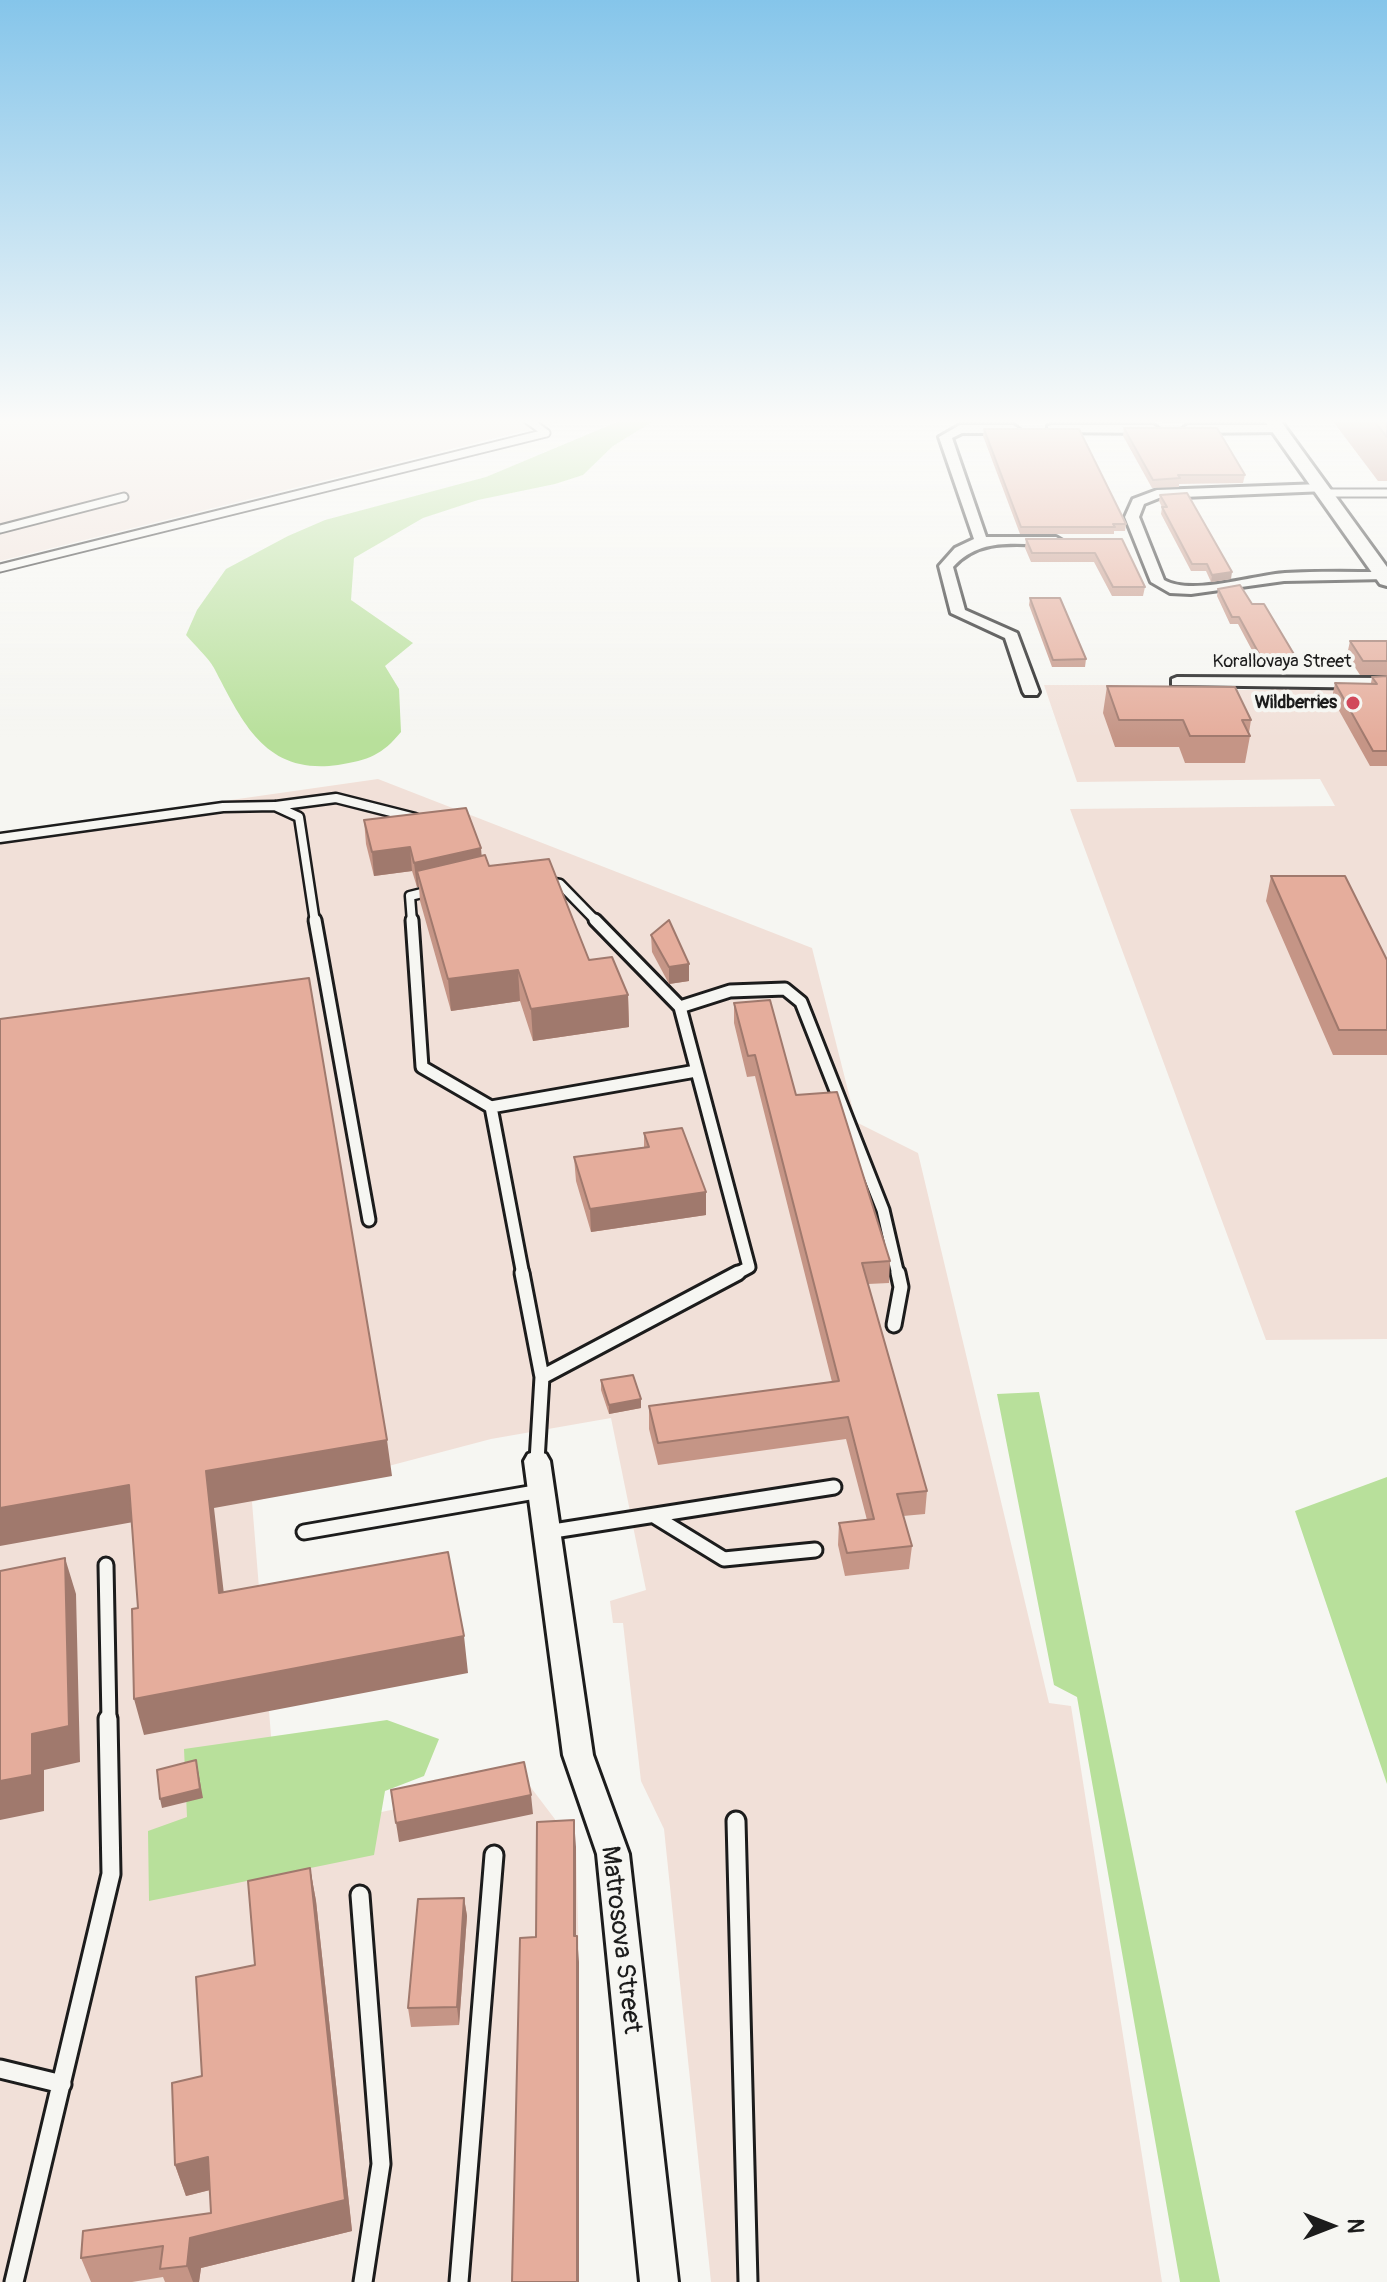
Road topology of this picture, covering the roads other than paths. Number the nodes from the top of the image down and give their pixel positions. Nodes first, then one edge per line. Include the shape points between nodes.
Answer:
1 (168, 526) edge
2 (976, 526) edge
3 (1136, 526) edge
4 (1349, 526) edge
5 (981, 541) junction
6 (1077, 541) edge
7 (1125, 541) edge
8 (1141, 541) junction
9 (0, 568) edge
10 (1385, 578) edge
11 (1177, 682) dead end
12 (1387, 683) edge
13 (1031, 692) dead end
14 (275, 806) junction
15 (417, 819) edge
16 (0, 838) edge
17 (533, 879) edge
18 (451, 886) edge
19 (326, 990) junction
20 (311, 993) edge
21 (680, 1007) junction
22 (696, 1071) junction
23 (491, 1107) junction
24 (369, 1220) dead end
25 (894, 1325) dead end
26 (542, 1377) junction
27 (539, 1476) junction
28 (834, 1487) dead end
29 (654, 1516) junction
30 (304, 1532) dead end
31 (547, 1532) junction
32 (815, 1550) dead end
33 (106, 1565) dead end
34 (736, 1821) dead end
35 (494, 1855) dead end
36 (360, 1895) dead end
37 (0, 2069) edge
38 (62, 2084) junction
39 (14, 2282) edge
40 (363, 2282) edge
41 (459, 2282) edge
42 (659, 2282) edge
43 (748, 2282) edge

1 - 9 lane
2 - 5 street
3 - 8 street
4 - 10 main road
5 - 6 street
5 - 13 street via 960,551 946,566 953,598 958,613 1012,636
7 - 8 street
8 - 10 street via 1158,582 1170,589 1284,577
11 - 12 street, Korallovaya Street
14 - 15 lane via 336,798
14 - 16 lane via 223,807
14 - 19 lane via 299,817
17 - 21 lane via 560,884
18 - 23 lane via 410,896 422,1067
19 - 20 lane
19 - 24 lane
21 - 22 lane
21 - 25 lane via 730,991 785,989 801,1002 883,1210 901,1287
22 - 23 lane
22 - 26 lane via 749,1267
23 - 26 lane
26 - 27 lane
27 - 30 lane
27 - 31 street, Matrosova Street
28 - 29 lane
29 - 31 lane
29 - 32 lane via 724,1559
31 - 42 street, Matrosova Street via 578,1755 613,1854
33 - 38 lane via 111,1874
34 - 43 lane
35 - 41 lane
36 - 40 lane via 381,2164
37 - 38 lane
38 - 39 lane

